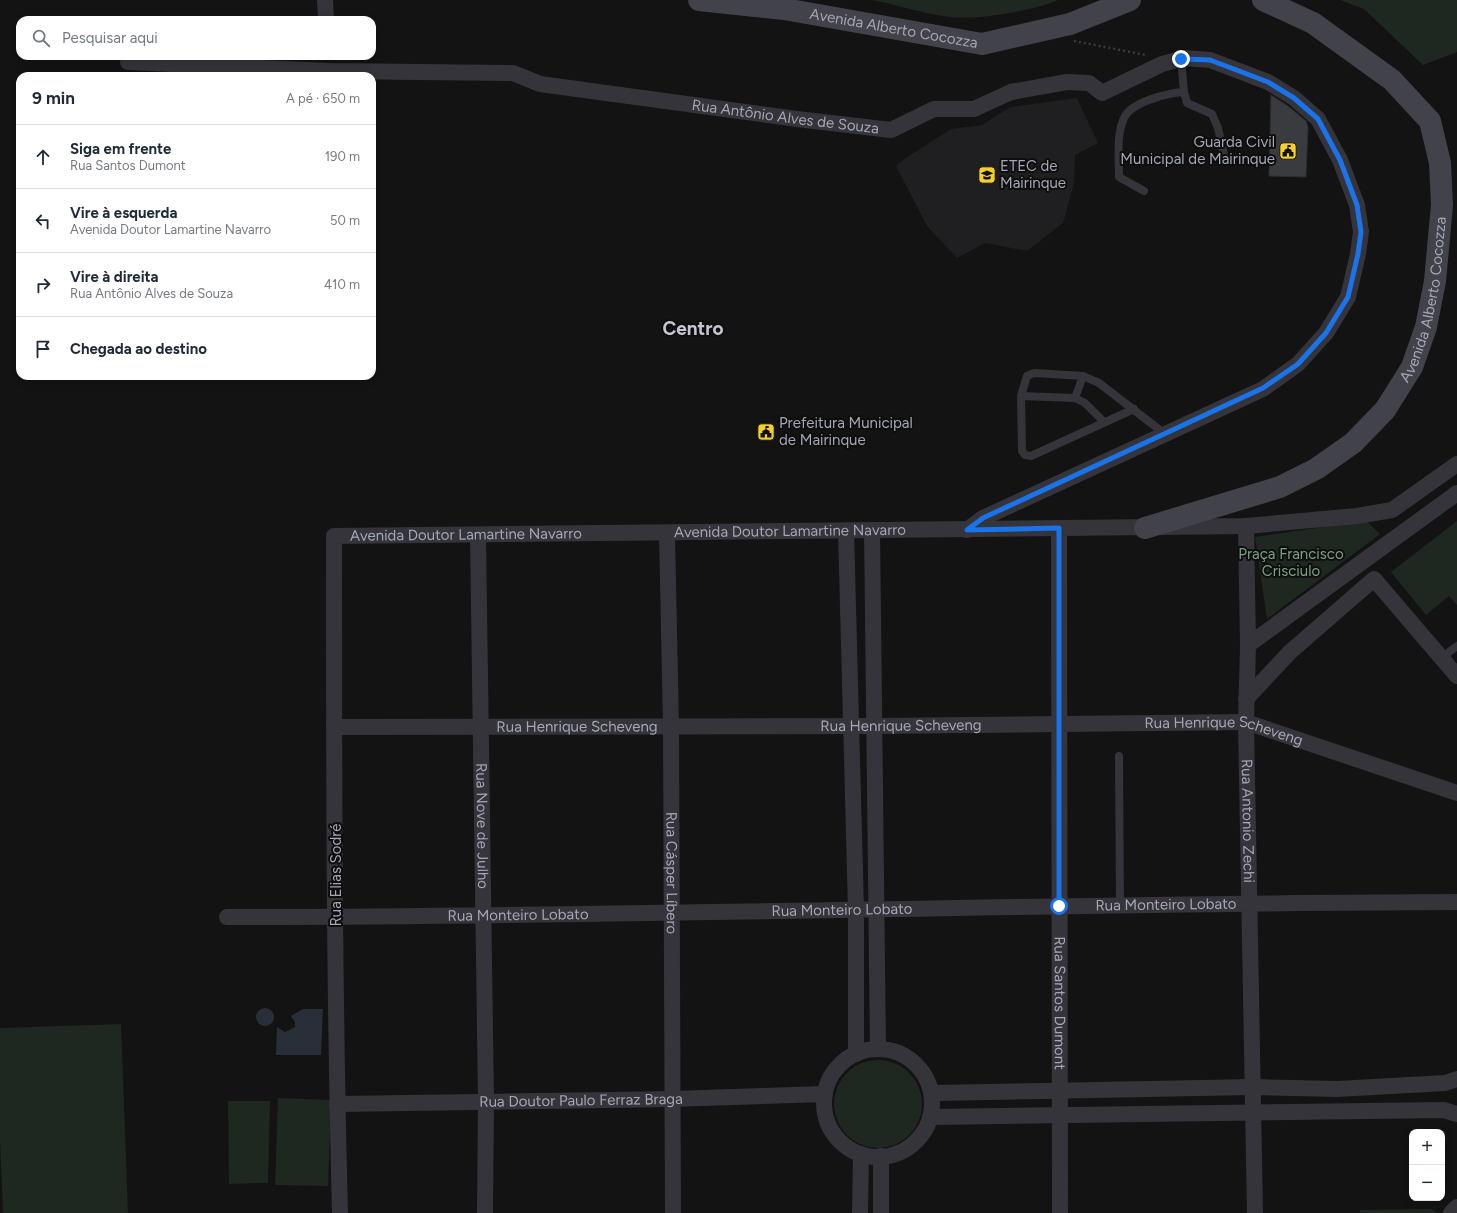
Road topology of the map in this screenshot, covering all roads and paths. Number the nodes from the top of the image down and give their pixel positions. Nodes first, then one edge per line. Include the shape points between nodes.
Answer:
1 (325, 0) edge
2 (699, 0) edge
3 (1130, 0) edge
4 (1263, 0) edge
5 (326, 16) edge
6 (1074, 41) dead end
7 (1177, 60) junction
8 (128, 62) dead end
9 (329, 63) edge
10 (1184, 92) junction
11 (1224, 155) dead end
12 (1144, 190) dead end
13 (1082, 376) junction
14 (1021, 396) junction
15 (1075, 398) junction
16 (1134, 409) junction
17 (1104, 422) junction
18 (1165, 434) junction
19 (1457, 464) edge
20 (1457, 493) edge
21 (1246, 526) junction
22 (1059, 528) junction
23 (1145, 528) junction
24 (872, 530) junction
25 (967, 530) junction
26 (846, 531) junction
27 (668, 533) junction
28 (478, 535) junction
29 (334, 536) joint
30 (1248, 645) junction
31 (1457, 646) edge
32 (1442, 658) junction
33 (1457, 676) edge
34 (1246, 699) junction
35 (1246, 722) junction
36 (1059, 724) junction
37 (851, 726) junction
38 (874, 726) junction
39 (334, 727) junction
40 (480, 727) junction
41 (671, 727) junction
42 (1119, 756) dead end
43 (1457, 793) edge
44 (1249, 902) junction
45 (1457, 902) edge
46 (1120, 905) junction
47 (1059, 906) junction
48 (876, 909) junction
49 (856, 910) junction
50 (672, 912) junction
51 (483, 915) junction
52 (227, 917) dead end
53 (336, 917) junction
54 (878, 1049) junction
55 (856, 1054) junction
56 (1451, 1081) edge
57 (1253, 1087) junction
58 (1060, 1091) junction
59 (931, 1093) junction
60 (825, 1094) junction
61 (672, 1099) junction
62 (486, 1101) junction
63 (337, 1104) junction
64 (1253, 1113) junction
65 (1457, 1114) edge
66 (1060, 1115) junction
67 (930, 1117) junction
68 (861, 1154) junction
69 (881, 1156) junction
70 (1457, 1207) edge
71 (340, 1213) edge
72 (486, 1213) edge
73 (673, 1213) edge
74 (860, 1213) edge
75 (881, 1213) edge
76 (1060, 1213) edge
77 (1255, 1213) edge
78 (1451, 1213) edge

1 - 5 street
2 - 3 street, Avenida Alberto Cocozza via 784,9 982,44 1070,24
4 - 23 street, Avenida Alberto Cocozza via 1313,24 1392,80 1430,121 1440,163 1442,205 1435,281 1426,327 1412,367 1385,410 1354,443 1316,469 1280,487
6 - 7 path
7 - 9 street, Rua Antônio Alves de Souza via 1162,64 1102,93 1089,83 1067,82 1010,92 974,109 934,109 891,130 540,84 513,73
7 - 10 lane
7 - 18 street, Rua Antônio Alves de Souza via 1210,60 1268,82 1294,98 1318,119 1340,160 1357,205 1361,232 1348,297 1326,333 1298,364 1263,388
8 - 9 street
10 - 11 lane via 1187,103 1212,114
10 - 12 lane via 1138,105 1124,118 1119,140 1119,177
13 - 14 lane via 1034,373 1027,376
13 - 15 lane
13 - 16 lane via 1099,383
14 - 15 lane
14 - 17 lane via 1022,451 1025,455 1031,456
15 - 17 lane via 1085,403
16 - 17 lane
16 - 18 lane
18 - 25 street, Rua Antônio Alves de Souza via 983,518
19 - 21 street, Avenida Doutor Lamartine Navarro via 1392,510 1357,516
20 - 30 street
21 - 23 street, Avenida Doutor Lamartine Navarro
21 - 30 street, Rua Antonio Zechi
22 - 23 street, Avenida Doutor Lamartine Navarro
22 - 25 street, Avenida Doutor Lamartine Navarro
22 - 36 street, Rua Santos Dumont
24 - 25 street, Avenida Doutor Lamartine Navarro
24 - 26 street, Avenida Doutor Lamartine Navarro
24 - 38 street
26 - 27 street, Avenida Doutor Lamartine Navarro
26 - 37 street
27 - 28 street, Avenida Doutor Lamartine Navarro
27 - 41 street, Rua Cásper Líbero
28 - 29 street, Avenida Doutor Lamartine Navarro
28 - 40 street, Rua Nove de Julho
29 - 39 street, Rua Elias Sodré
30 - 34 street, Rua Antonio Zechi
31 - 32 lane
32 - 33 street
32 - 34 street via 1374,579 1290,652
34 - 35 street, Rua Antonio Zechi
35 - 36 street, Rua Henrique Scheveng
35 - 43 street, Rua Henrique Scheveng
35 - 44 street, Rua Antonio Zechi
36 - 38 street, Rua Henrique Scheveng
36 - 47 street, Rua Santos Dumont
37 - 38 street, Rua Henrique Scheveng
37 - 41 street, Rua Henrique Scheveng
37 - 49 street
38 - 48 street
39 - 40 street, Rua Henrique Scheveng
39 - 53 street, Rua Elias Sodré
40 - 41 street, Rua Henrique Scheveng
40 - 51 street, Rua Nove de Julho
41 - 50 street, Rua Cásper Líbero
42 - 46 lane
44 - 45 street, Rua Monteiro Lobato
44 - 46 street, Rua Monteiro Lobato
44 - 57 street, Rua Antonio Zechi
46 - 47 street, Rua Monteiro Lobato
47 - 48 street, Rua Monteiro Lobato
47 - 58 street, Rua Santos Dumont
48 - 49 street, Rua Monteiro Lobato
48 - 54 street
49 - 50 street, Rua Monteiro Lobato
49 - 55 street
50 - 51 street, Rua Monteiro Lobato
50 - 61 street, Rua Cásper Líbero
51 - 53 street, Rua Monteiro Lobato
51 - 62 street, Rua Nove de Julho
52 - 53 street, Rua Monteiro Lobato
53 - 63 street, Rua Elias Sodré
54 - 55 street
54 - 59 street via 897,1052 913,1062 925,1076
55 - 60 street via 841,1063 831,1077
56 - 57 street via 1337,1089
57 - 58 street
57 - 64 street, Rua Antonio Zechi
58 - 59 street
58 - 66 street, Rua Santos Dumont
59 - 67 street
60 - 61 street, Rua Doutor Paulo Ferraz Braga
60 - 68 street via 824,1109 828,1124 836,1137
61 - 62 street, Rua Doutor Paulo Ferraz Braga
61 - 73 street, Rua Cásper Líbero
62 - 63 street, Rua Doutor Paulo Ferraz Braga
62 - 72 street, Rua Nove de Julho
63 - 71 street, Rua Elias Sodré
64 - 65 street via 1444,1110
64 - 66 street
64 - 77 street, Rua Antonio Zechi
66 - 67 street
66 - 76 street, Rua Santos Dumont
67 - 69 street via 926,1127 912,1144 903,1151
68 - 69 street
68 - 74 street
69 - 75 street
70 - 78 street

